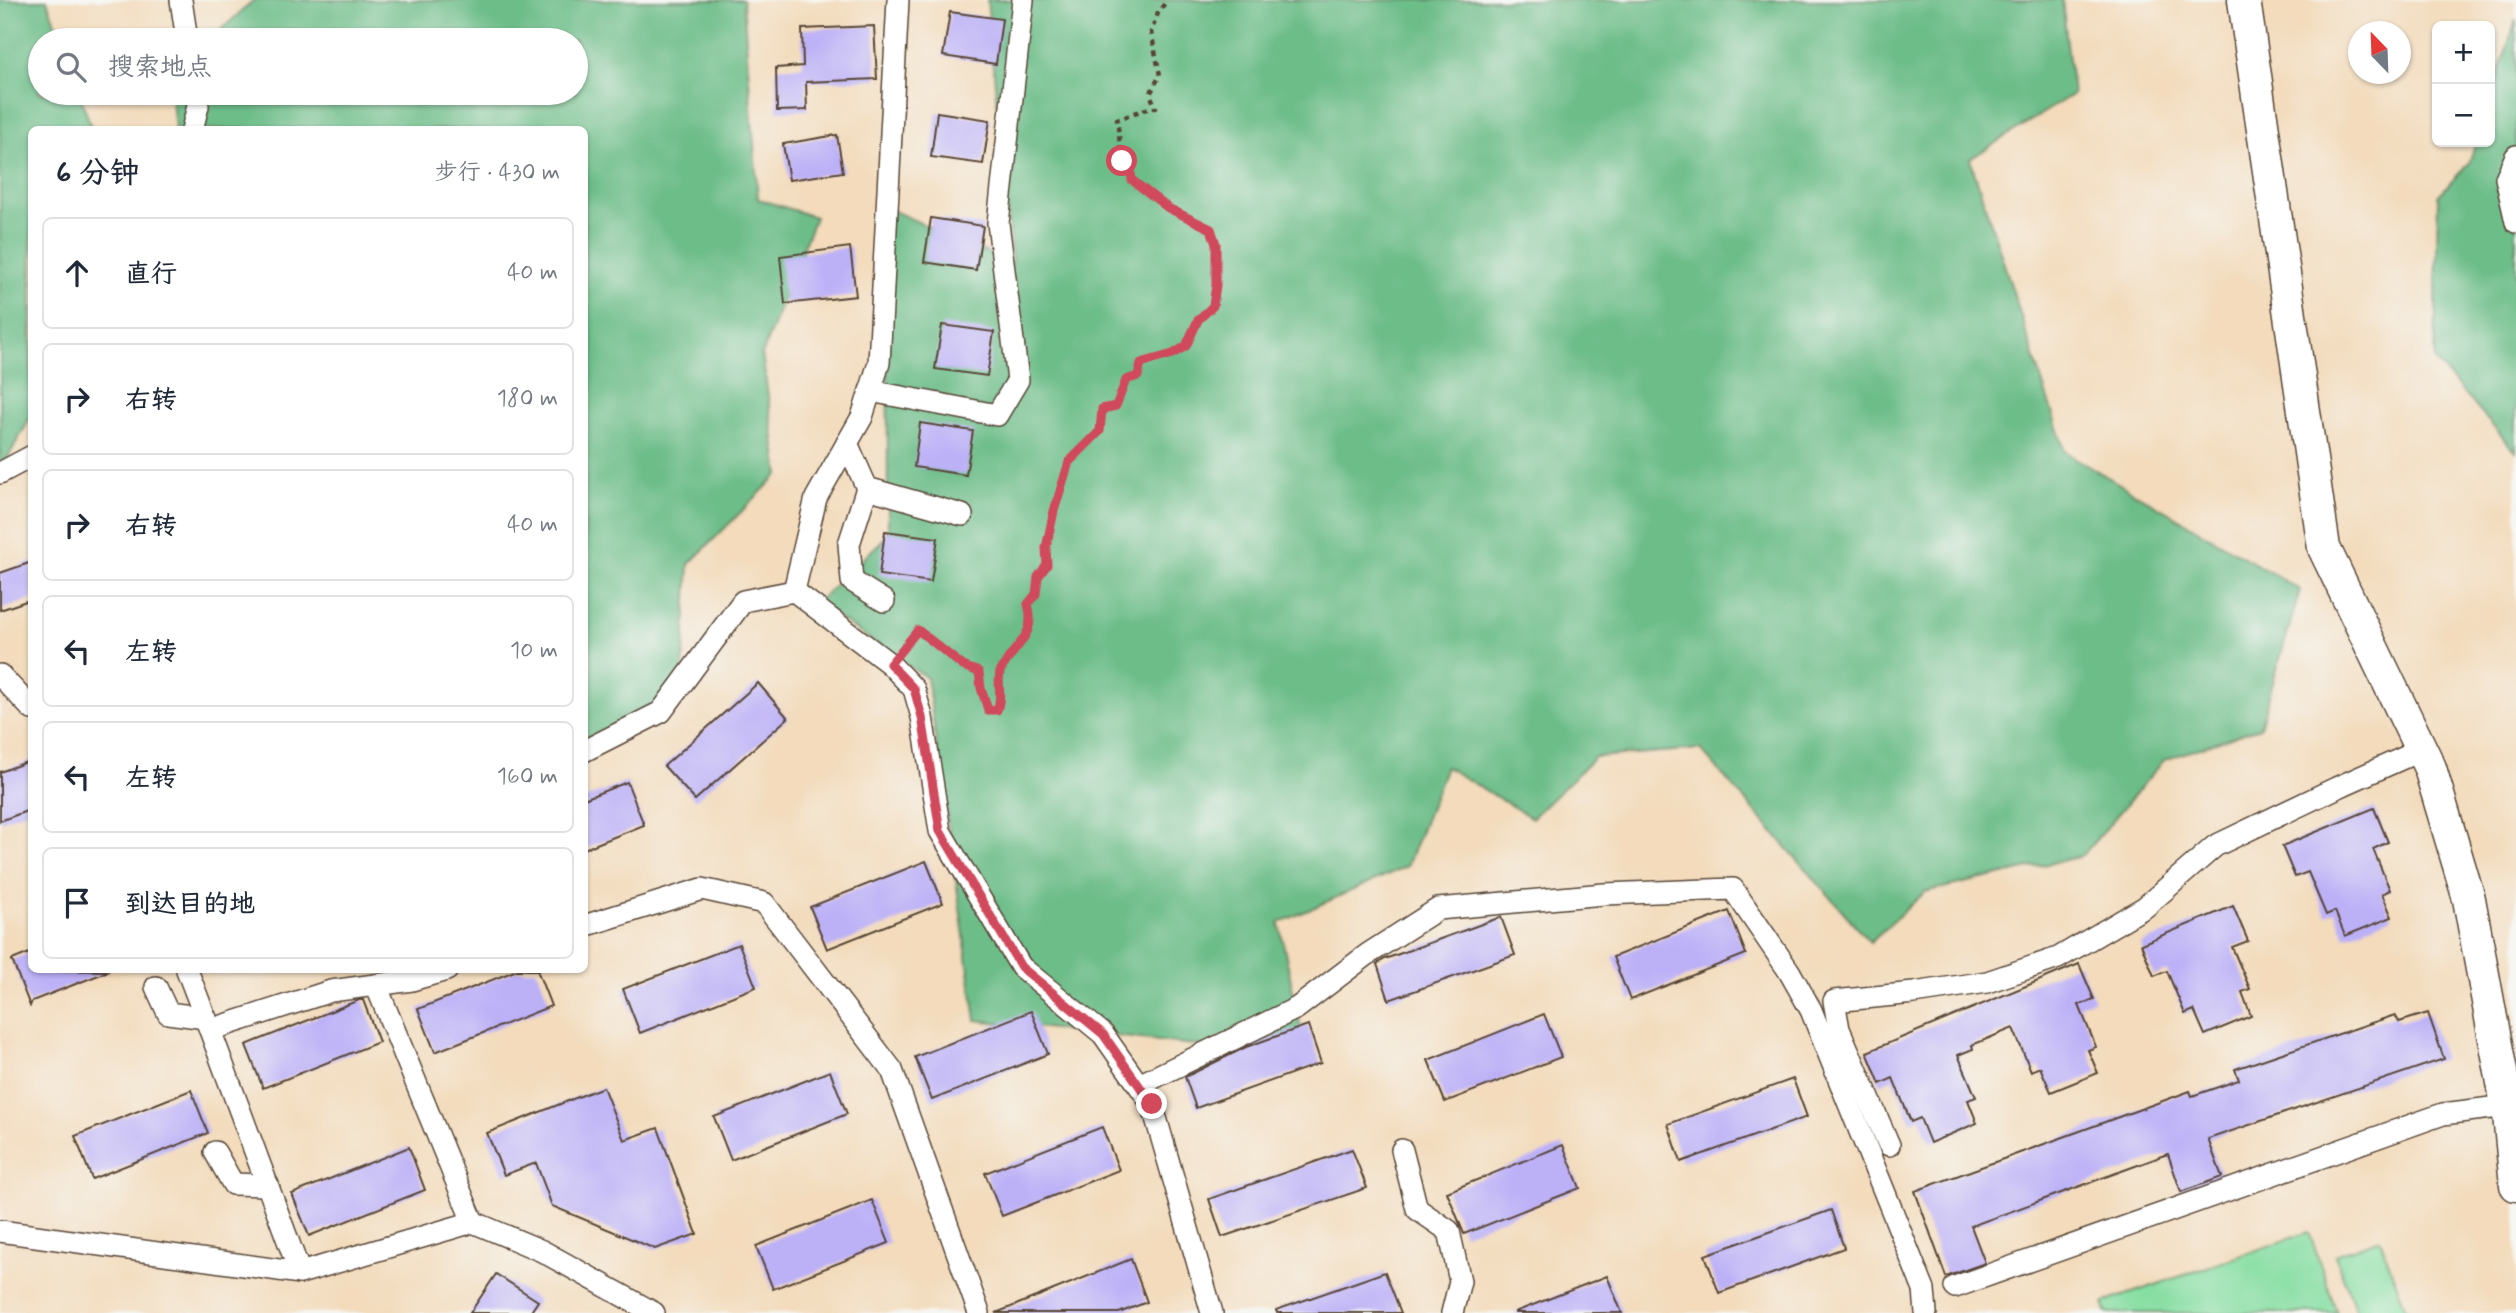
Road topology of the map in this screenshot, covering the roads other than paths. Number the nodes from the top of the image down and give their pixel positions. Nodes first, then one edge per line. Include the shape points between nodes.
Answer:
1 (181, 0) edge
2 (898, 0) edge
3 (1023, 0) edge
4 (2244, 0) edge
5 (185, 28) edge
6 (198, 105) edge
7 (193, 126) edge
8 (2516, 156) edge
9 (2516, 222) edge
10 (870, 391) junction
11 (847, 443) junction
12 (28, 458) edge
13 (0, 473) edge
14 (867, 488) junction
15 (962, 515) dead end
16 (794, 591) junction
17 (884, 601) dead end
18 (0, 675) edge
19 (28, 705) edge
20 (588, 749) edge
21 (2421, 750) junction
22 (588, 925) edge
23 (188, 973) edge
24 (436, 973) edge
25 (376, 985) junction
26 (156, 987) dead end
27 (208, 1024) junction
28 (1139, 1085) junction
29 (2507, 1107) junction
30 (1889, 1145) dead end
31 (1402, 1150) dead end
32 (215, 1152) dead end
33 (268, 1185) junction
34 (2516, 1185) edge
35 (473, 1222) junction
36 (0, 1231) edge
37 (300, 1273) junction
38 (1955, 1287) dead end
39 (654, 1313) edge
40 (979, 1313) edge
41 (1212, 1313) edge
42 (1452, 1313) edge
43 (1926, 1313) edge

1 - 5 street
2 - 10 street via 879,363
3 - 10 street via 998,223 1018,380 997,415
4 - 21 street via 2324,548
6 - 7 street
8 - 9 street via 2506,178
10 - 11 street
11 - 14 street
11 - 16 street via 816,498
12 - 13 street
14 - 15 street
14 - 17 street via 849,544 852,581
16 - 20 street via 743,601 660,712
16 - 28 street via 890,664 914,689 940,831 1021,967 1103,1034
18 - 19 street
21 - 29 street via 2469,899
21 - 30 street via 2216,846 2144,907 2058,958 1987,982 1835,1001 1839,1028
22 - 40 street via 702,889 764,903 891,1070
23 - 27 street
24 - 25 street
25 - 27 street via 331,991
25 - 35 street
26 - 27 street via 168,1013
27 - 33 street
28 - 41 street via 1152,1104
28 - 43 street via 1297,1008 1438,909 1604,894 1733,889 1811,1010 1924,1290
29 - 34 street
29 - 38 street via 2443,1114
31 - 42 street via 1417,1209 1449,1231 1460,1281
32 - 33 street via 233,1184
33 - 37 street
35 - 37 street
35 - 39 street via 542,1251
36 - 37 street

